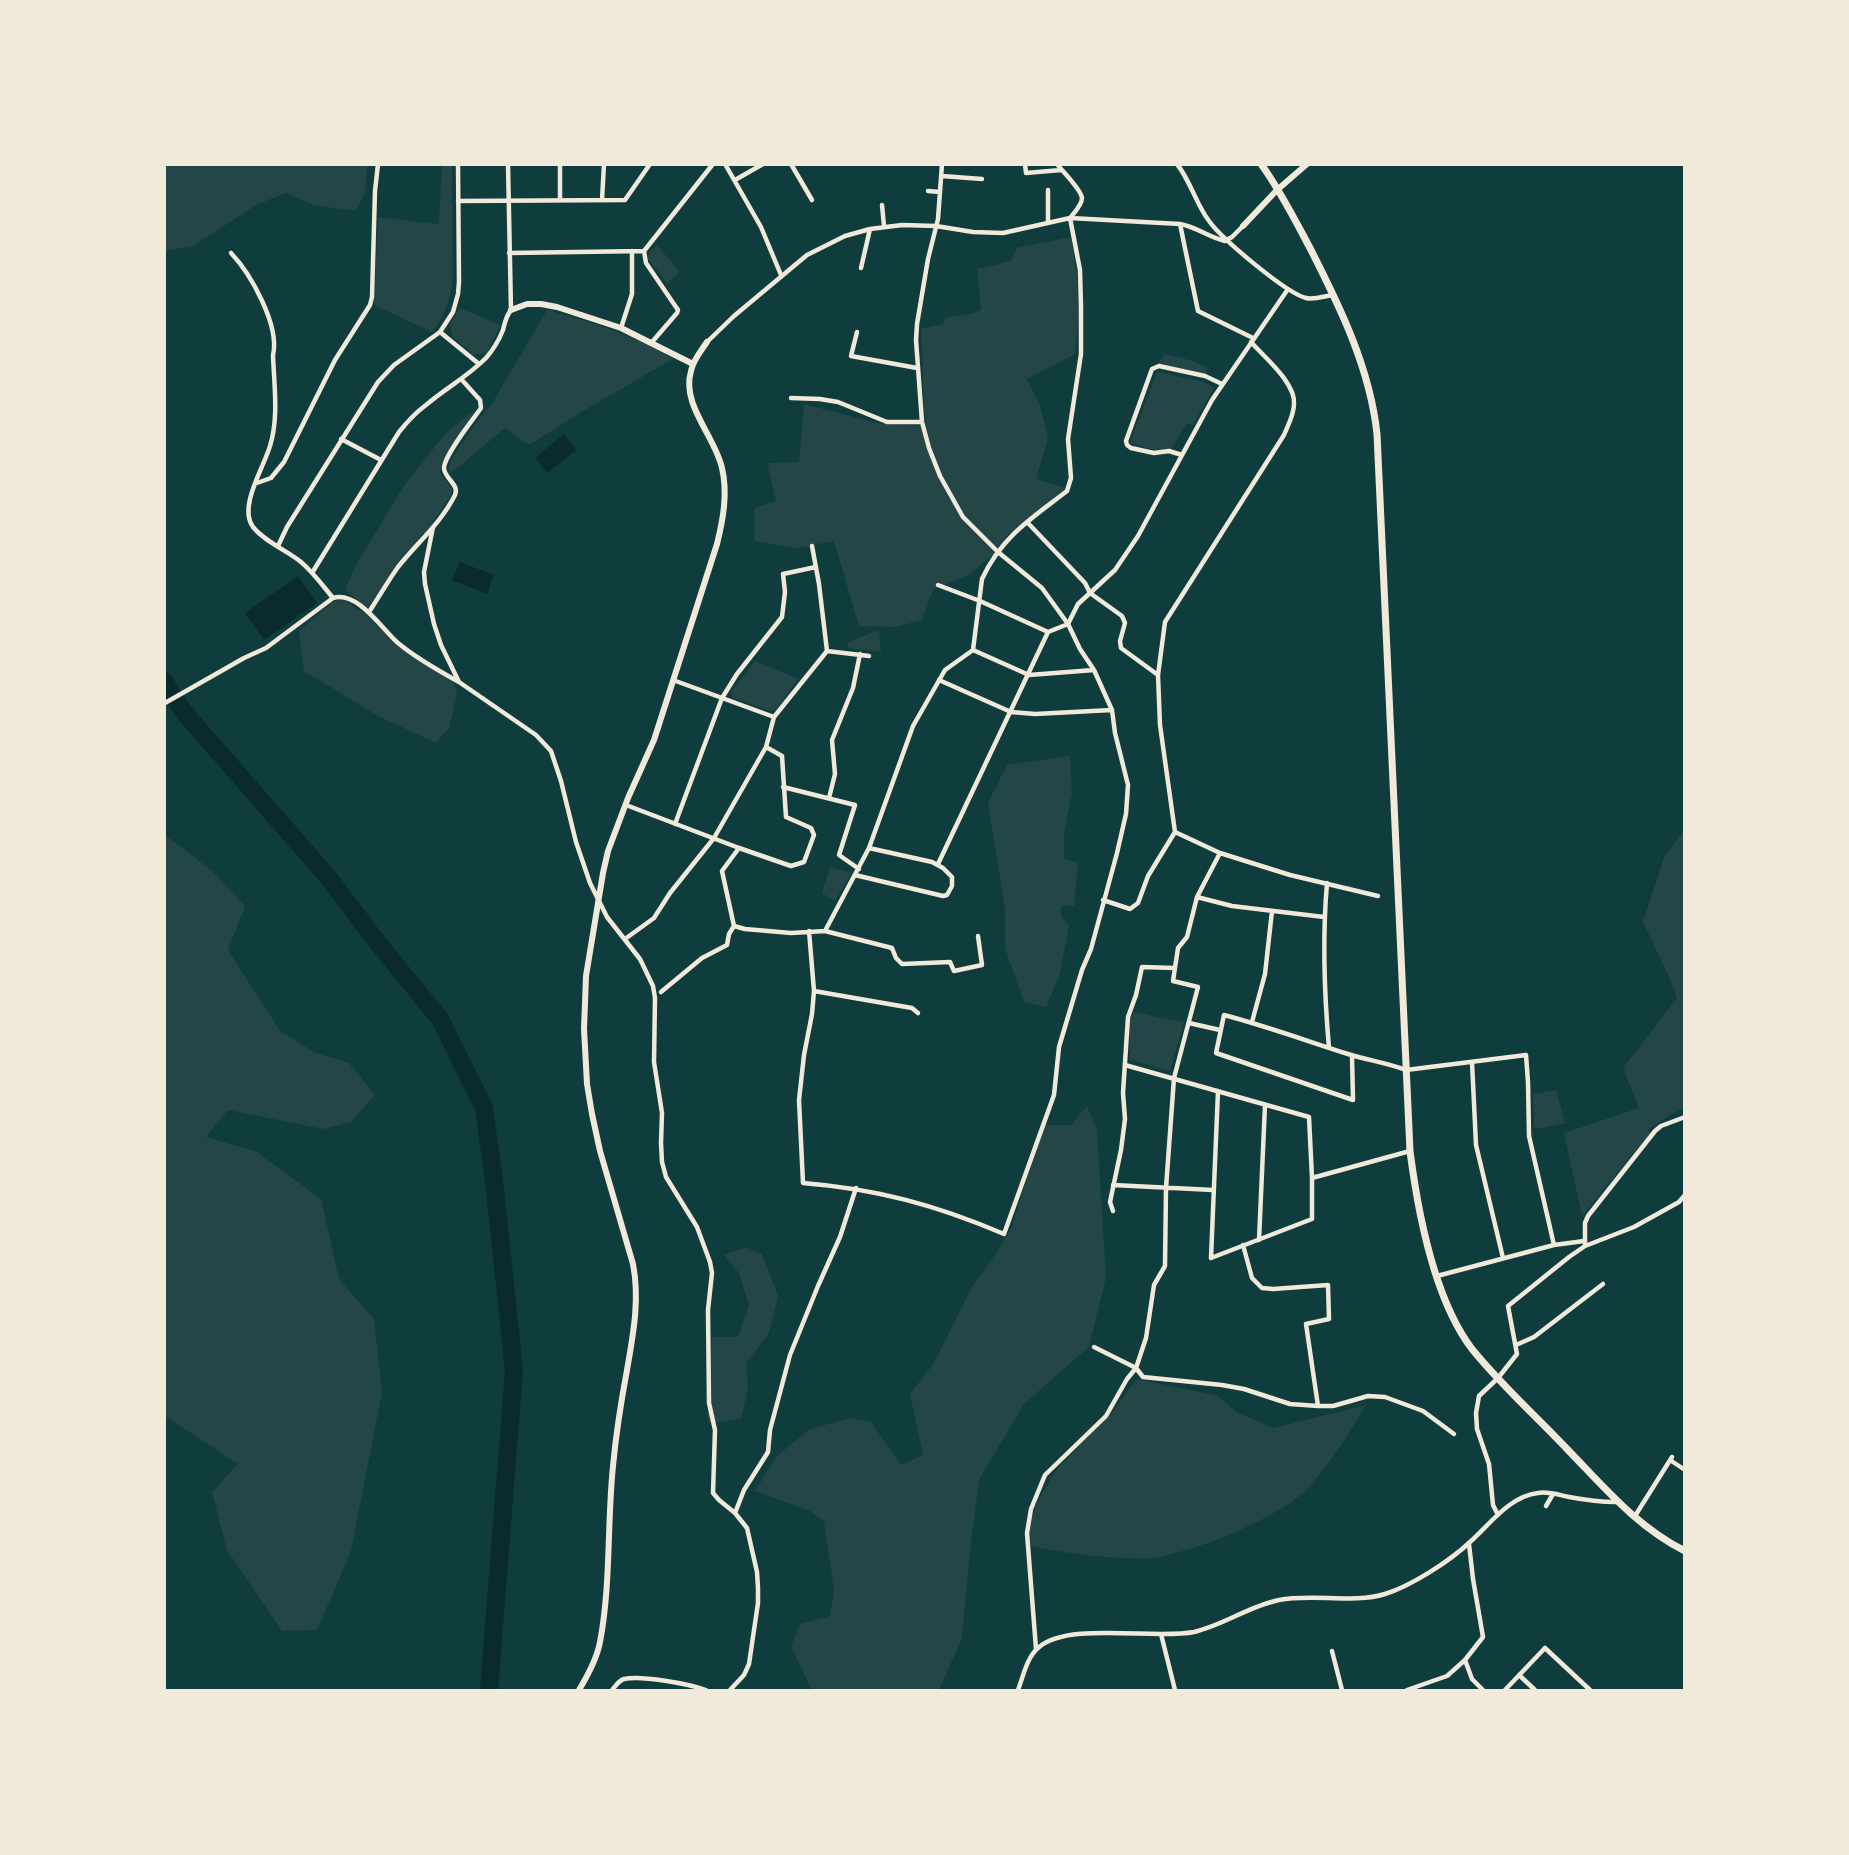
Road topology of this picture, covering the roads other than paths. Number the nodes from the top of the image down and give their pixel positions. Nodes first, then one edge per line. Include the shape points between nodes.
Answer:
1 (378, 164) edge
2 (458, 164) edge
3 (508, 164) edge
4 (560, 164) edge
5 (604, 164) edge
6 (650, 164) edge
7 (713, 164) edge
8 (725, 164) edge
9 (763, 164) edge
10 (791, 164) edge
11 (942, 164) edge
12 (1025, 164) edge
13 (1057, 164) edge
14 (1177, 164) edge
15 (1261, 164) edge
16 (1307, 164) edge
17 (1062, 170) junction
18 (942, 176) junction
19 (982, 179) dead end
20 (735, 180) junction
21 (1048, 190) dead end
22 (1277, 190) junction
23 (928, 191) dead end
24 (940, 192) junction
25 (560, 200) junction
26 (602, 200) junction
27 (812, 200) dead end
28 (458, 201) junction
29 (509, 201) junction
30 (882, 205) dead end
31 (1070, 218) junction
32 (1048, 223) junction
33 (1180, 224) junction
34 (884, 226) junction
35 (936, 226) junction
36 (1242, 226) joint
37 (870, 229) junction
38 (1225, 240) junction
39 (632, 251) junction
40 (644, 251) junction
41 (231, 253) dead end
42 (509, 253) junction
43 (861, 268) dead end
44 (781, 275) junction
45 (1288, 289) junction
46 (1333, 295) junction
47 (511, 310) junction
48 (621, 328) junction
49 (440, 332) junction
50 (857, 332) dead end
51 (1252, 340) junction
52 (652, 342) junction
53 (707, 342) joint
54 (479, 364) junction
55 (693, 364) junction
56 (917, 368) junction
57 (463, 380) junction
58 (1222, 384) junction
59 (791, 398) dead end
60 (922, 422) junction
61 (341, 439) junction
62 (1182, 454) junction
63 (381, 460) junction
64 (257, 483) junction
65 (1027, 522) junction
66 (433, 527) junction
67 (812, 545) dead end
68 (278, 546) junction
69 (998, 552) junction
70 (816, 567) junction
71 (312, 573) junction
72 (938, 585) dead end
73 (1090, 593) junction
74 (333, 598) junction
75 (980, 601) junction
76 (369, 612) junction
77 (1068, 624) junction
78 (1048, 632) junction
79 (973, 650) junction
80 (827, 651) junction
81 (860, 654) junction
82 (869, 656) dead end
83 (1094, 670) junction
84 (1029, 675) junction
85 (1158, 675) junction
86 (673, 680) junction
87 (939, 680) junction
88 (459, 682) junction
89 (722, 698) junction
90 (165, 704) edge
91 (1112, 710) junction
92 (1012, 712) junction
93 (774, 718) junction
94 (766, 747) junction
95 (783, 787) junction
96 (829, 798) junction
97 (626, 805) junction
98 (676, 824) junction
99 (1175, 832) junction
100 (714, 838) junction
101 (739, 848) junction
102 (869, 848) junction
103 (1220, 853) junction
104 (938, 864) junction
105 (859, 869) junction
106 (855, 876) junction
107 (1327, 883) junction
108 (1378, 896) dead end
109 (1197, 897) junction
110 (1104, 900) junction
111 (599, 902) junction
112 (1272, 911) junction
113 (1324, 917) junction
114 (734, 926) junction
115 (808, 931) junction
116 (825, 931) junction
117 (978, 936) dead end
118 (625, 939) junction
119 (1175, 968) junction
120 (814, 991) junction
121 (661, 992) dead end
122 (918, 1013) dead end
123 (1252, 1022) junction
124 (1189, 1023) junction
125 (1220, 1030) junction
126 (1329, 1048) junction
127 (1352, 1055) junction
128 (1472, 1062) junction
129 (1125, 1065) junction
130 (1406, 1070) junction
131 (1174, 1078) junction
132 (1218, 1091) junction
133 (1265, 1105) junction
134 (1685, 1117) edge
135 (1410, 1152) junction
136 (1312, 1178) junction
137 (1113, 1185) junction
138 (856, 1188) junction
139 (1166, 1188) junction
140 (1213, 1190) junction
141 (1685, 1195) edge
142 (1113, 1211) dead end
143 (1259, 1240) junction
144 (1584, 1243) junction
145 (1243, 1245) junction
146 (1554, 1245) junction
147 (1503, 1258) junction
148 (1437, 1276) junction
149 (1603, 1284) dead end
150 (1516, 1345) junction
151 (1094, 1347) dead end
152 (1136, 1368) junction
153 (1498, 1378) junction
154 (1318, 1406) junction
155 (1454, 1434) dead end
156 (1685, 1470) edge
157 (1553, 1494) junction
158 (1617, 1502) junction
159 (1546, 1506) dead end
160 (735, 1513) junction
161 (1498, 1515) junction
162 (1634, 1516) junction
163 (1469, 1544) junction
164 (1685, 1550) edge
165 (1161, 1634) junction
166 (1036, 1649) junction
167 (1332, 1651) dead end
168 (1465, 1660) junction
169 (1519, 1675) junction
170 (579, 1690) edge
171 (612, 1690) edge
172 (706, 1690) edge
173 (730, 1690) edge
174 (1018, 1690) edge
175 (1175, 1690) edge
176 (1342, 1690) edge
177 (1407, 1690) edge
178 (1483, 1690) edge
179 (1504, 1690) edge
180 (1535, 1690) edge
181 (1590, 1690) edge

1 - 64 street via 370,305 335,359 284,462 271,478
2 - 28 street
3 - 29 street
4 - 25 street
5 - 26 street
6 - 26 street via 625,200
7 - 40 street
8 - 20 street
9 - 20 street
10 - 27 street
11 - 18 street
12 - 17 street via 1026,173
13 - 17 street
14 - 38 street via 1209,222
15 - 22 main road
16 - 22 street
17 - 31 street via 1082,197
18 - 19 street
18 - 24 street
20 - 44 street
21 - 32 street
22 - 36 street
22 - 46 main road
23 - 24 street
24 - 35 street
25 - 26 street
25 - 29 street
28 - 29 street
28 - 49 street via 458,294
29 - 42 street
30 - 34 street
31 - 32 street
31 - 33 street
31 - 65 street via 1082,307 1081,354 1068,439 1071,484
32 - 35 street via 990,234
33 - 38 street
33 - 51 street via 1198,311
34 - 35 street
34 - 37 street
35 - 56 street via 917,324
36 - 38 street
37 - 43 street
37 - 44 street via 827,244
38 - 45 street
39 - 40 street
39 - 42 street
39 - 48 street via 632,294
40 - 52 street via 646,263 678,310
41 - 64 street via 267,312 275,347 275,430
42 - 47 street
44 - 53 street
45 - 46 street via 1307,299
45 - 51 street
46 - 130 main road via 1370,388 1377,434
47 - 48 street via 541,304
47 - 54 street via 493,349
48 - 52 street
49 - 54 street
49 - 61 street via 378,382
50 - 56 street via 851,356
51 - 58 street
51 - 85 street via 1291,386 1295,401 1291,418 1165,622
52 - 55 street
53 - 55 street
54 - 57 street
55 - 86 street via 692,398 723,468 725,498 718,544
56 - 60 street
57 - 63 street via 412,417
57 - 66 street via 481,408 444,467 456,491
58 - 62 street
58 - 62 street via 1205,376 1159,366 1153,369 1127,445 1154,453
59 - 60 street via 838,402 887,422
60 - 69 street via 950,495 963,517
61 - 63 street
61 - 68 street
62 - 73 street via 1138,536 1115,570
63 - 71 street
64 - 68 street via 248,505 249,516 263,537
65 - 69 street
65 - 73 street
66 - 76 street
66 - 88 street via 425,584 438,634
67 - 70 street
68 - 71 street
69 - 75 street via 982,579
69 - 77 street via 1042,588
70 - 80 street
70 - 89 street via 783,573 782,617
71 - 74 street
72 - 75 street
73 - 77 street
73 - 85 street via 1122,616 1121,648
74 - 76 street via 345,596
74 - 90 street via 266,648
75 - 78 street
75 - 79 street
76 - 88 street via 398,643
77 - 78 street
77 - 83 street
78 - 84 street
79 - 84 street
79 - 87 street via 945,670
80 - 81 street
80 - 93 street
81 - 82 street
81 - 96 street via 853,688 832,740 835,774
83 - 84 street
83 - 91 street
84 - 92 street
85 - 99 street
86 - 89 street
86 - 97 street
87 - 92 street
87 - 102 street via 913,726
88 - 111 street via 536,735 551,751 576,842
89 - 93 street
89 - 98 street
91 - 92 street
91 - 110 street via 1128,785 1126,814
92 - 104 street
93 - 94 street
94 - 95 street via 782,756
94 - 100 street
95 - 96 street
95 - 101 street via 786,817 811,828 814,835 804,862 791,866
96 - 105 street via 855,805 839,855
97 - 98 street
97 - 111 street via 608,851
98 - 100 street
99 - 103 street
99 - 110 street via 1138,903 1130,909
100 - 101 street
100 - 118 street via 654,918
101 - 114 street via 723,871
102 - 104 street
102 - 105 street
103 - 107 street
103 - 109 street
104 - 106 street via 952,877 952,886 943,896
105 - 106 street
106 - 116 street
107 - 108 street
107 - 113 street
109 - 112 street
109 - 119 street
110 - 138 street via 1059,1047 1054,1095 1004,1234 950,1212
111 - 118 street
111 - 170 street via 584,1003 587,1084 600,1151 633,1264 636,1297 612,1468 603,1629 596,1658
112 - 113 street
112 - 123 street via 1265,974
113 - 126 street
114 - 115 street
114 - 121 street via 727,945 702,958
115 - 116 street
115 - 120 street
116 - 117 street via 892,948 902,964 950,962 954,971 982,965
118 - 160 street via 640,959 655,998 654,1062 662,1113 662,1163 697,1227 710,1262 713,1493
119 - 124 street via 1173,981 1198,987
119 - 129 street via 1142,967 1128,1017
120 - 122 street via 912,1008
120 - 138 street via 799,1100 803,1182
123 - 125 street via 1224,1014
123 - 126 street
124 - 125 street
124 - 131 street
125 - 127 street via 1216,1053 1353,1100
126 - 127 street
127 - 130 street
128 - 130 street
128 - 146 street via 1525,1055 1529,1136
128 - 147 street via 1476,1145
129 - 131 street
129 - 137 street via 1125,1119
130 - 135 main road
131 - 132 street
131 - 139 street
132 - 133 street
132 - 140 street
133 - 136 street via 1309,1117
133 - 143 street
134 - 144 street via 1655,1131 1588,1216
135 - 136 street
135 - 148 main road
136 - 143 street via 1312,1219
137 - 139 street
137 - 142 street
138 - 160 street via 790,1355 768,1452
139 - 140 street
139 - 152 street via 1165,1266 1154,1285
140 - 145 street via 1211,1258
141 - 144 street via 1634,1227
143 - 145 street
144 - 146 street
144 - 150 street via 1508,1306
145 - 154 street via 1252,1278 1262,1288 1328,1285 1329,1318 1306,1324
146 - 147 street
147 - 148 street
148 - 153 main road via 1463,1335
149 - 150 street via 1534,1337
150 - 153 street via 1517,1354
151 - 152 street
152 - 154 street via 1143,1377 1222,1385 1290,1404
152 - 166 street via 1106,1416 1045,1475 1031,1509 1027,1533
153 - 158 main road
153 - 161 street via 1479,1396 1476,1413
154 - 155 street via 1385,1396 1423,1411
156 - 162 street via 1671,1459
157 - 158 street
157 - 159 street
157 - 161 street via 1522,1497
158 - 162 main road
160 - 173 street via 747,1528 757,1572 758,1603 749,1664
161 - 163 street
162 - 164 main road
163 - 165 street via 1383,1595 1278,1600 1196,1631
163 - 168 street via 1483,1637
165 - 166 street via 1079,1634
165 - 175 street
166 - 174 street
167 - 176 street
168 - 177 street via 1447,1676
168 - 178 street via 1472,1679
169 - 179 street
169 - 180 street
169 - 181 street via 1545,1648
171 - 172 street via 619,1681 630,1679

